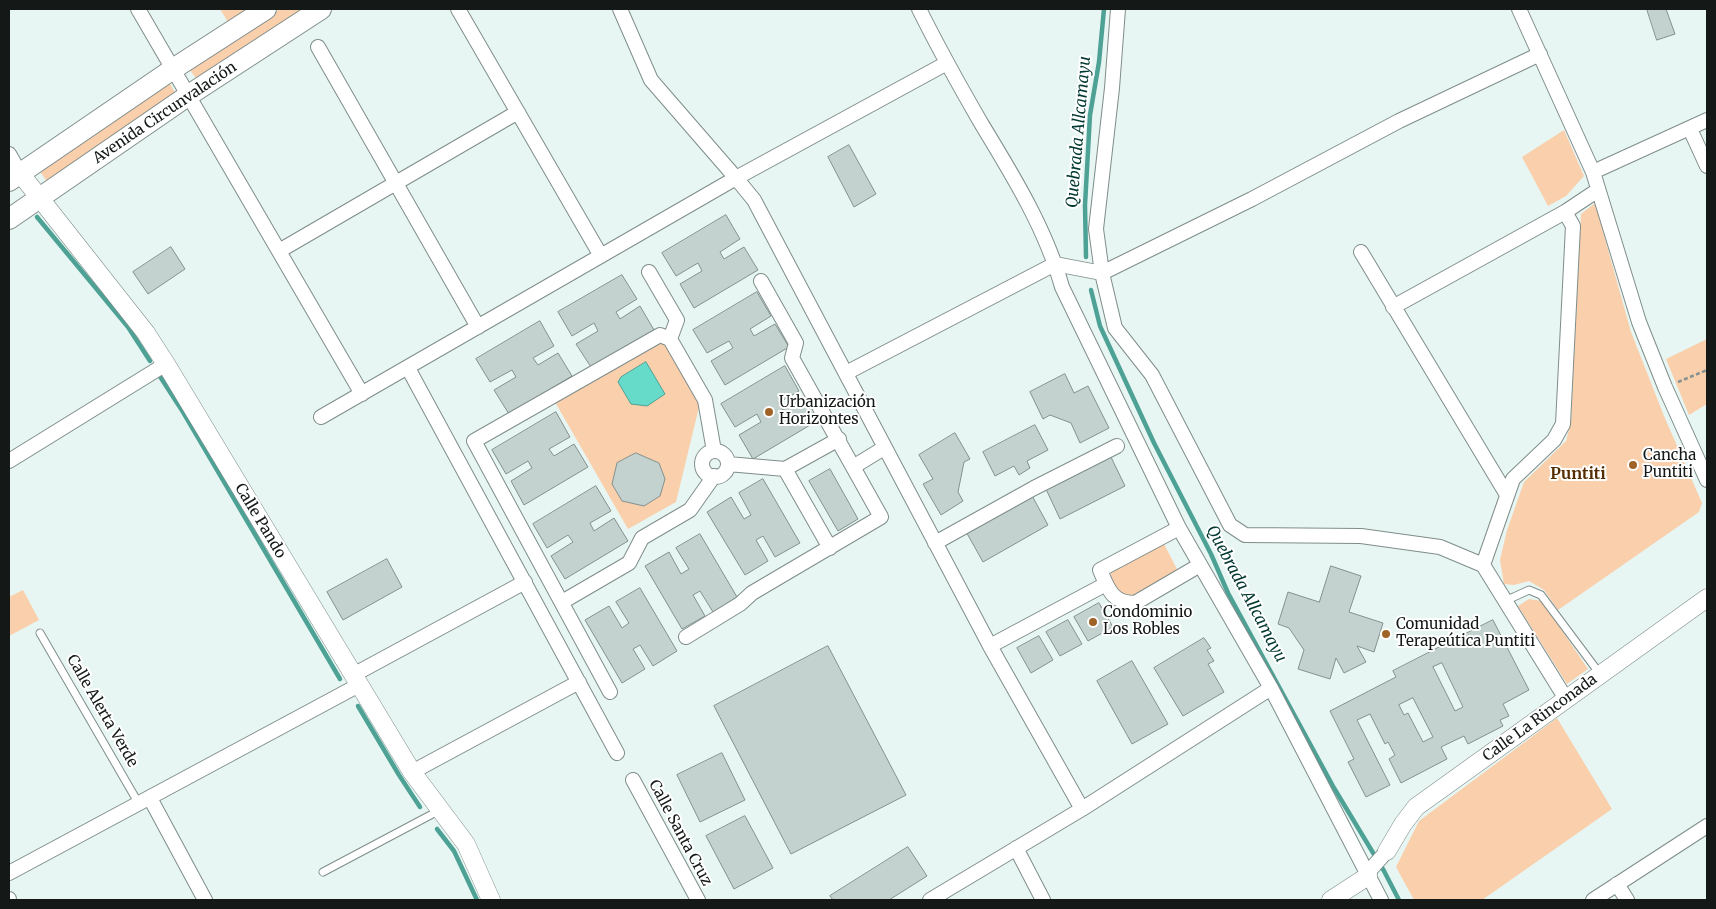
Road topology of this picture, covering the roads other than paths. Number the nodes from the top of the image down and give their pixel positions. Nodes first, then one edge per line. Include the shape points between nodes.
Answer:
1 (138, 9) edge
2 (266, 9) edge
3 (322, 9) edge
4 (458, 9) edge
5 (620, 9) edge
6 (918, 9) edge
7 (1118, 9) edge
8 (1519, 9) edge
9 (318, 47) dead end
10 (1540, 54) junction
11 (947, 63) junction
12 (173, 69) junction
13 (189, 95) junction
14 (518, 112) junction
15 (1707, 120) edge
16 (1690, 129) junction
17 (9, 154) edge
18 (1707, 166) edge
19 (1593, 172) junction
20 (15, 177) edge
21 (736, 178) junction
22 (396, 183) junction
23 (1598, 190) junction
24 (40, 200) junction
25 (1565, 212) junction
26 (9, 219) edge
27 (279, 251) junction
28 (1361, 252) dead end
29 (601, 256) junction
30 (1055, 264) junction
31 (649, 272) dead end
32 (1102, 273) junction
33 (761, 281) dead end
34 (1393, 306) junction
35 (478, 327) junction
36 (670, 339) junction
37 (166, 364) junction
38 (408, 368) junction
39 (846, 373) junction
40 (362, 394) junction
41 (321, 417) dead end
42 (839, 439) junction
43 (1117, 446) dead end
44 (884, 448) junction
45 (714, 451) junction
46 (9, 461) edge
47 (728, 464) junction
48 (853, 467) junction
49 (785, 469) junction
50 (714, 476) junction
51 (1707, 480) edge
52 (1507, 495) junction
53 (1179, 528) junction
54 (934, 543) junction
55 (830, 548) junction
56 (1483, 565) junction
57 (1200, 566) junction
58 (525, 582) junction
59 (1106, 584) junction
60 (1707, 598) edge
61 (1505, 601) junction
62 (562, 602) junction
63 (40, 633) dead end
64 (686, 636) dead end
65 (990, 646) junction
66 (1600, 674) junction
67 (356, 680) junction
68 (579, 682) junction
69 (1271, 688) junction
70 (610, 692) dead end
71 (1566, 699) junction
72 (617, 754) dead end
73 (412, 772) junction
74 (633, 780) dead end
75 (145, 800) junction
76 (1082, 809) junction
77 (440, 810) junction
78 (1707, 826) edge
79 (1016, 848) junction
80 (1387, 851) joint
81 (323, 872) dead end
82 (9, 873) edge
83 (1370, 873) junction
84 (1617, 884) junction
85 (205, 900) edge
86 (491, 900) edge
87 (698, 900) edge
88 (930, 900) edge
89 (1043, 900) edge
90 (1331, 900) edge
91 (1380, 900) edge
92 (1593, 900) edge
93 (1627, 900) edge

1 - 12 street
2 - 12 main road, Avenida Circunvalación
3 - 13 main road, Avenida Circunvalación
4 - 14 street
5 - 21 street via 651,80
6 - 11 street
7 - 32 street via 1096,229
8 - 10 street
9 - 22 street
10 - 19 street
10 - 32 street via 1399,121
11 - 21 street
11 - 30 street via 1016,182
12 - 13 street
12 - 20 main road, Avenida Circunvalación
13 - 24 main road, Avenida Circunvalación
13 - 27 street
14 - 22 street
14 - 29 street
15 - 16 street
16 - 18 street
16 - 19 street
17 - 20 street, Calle Pando
19 - 23 street
20 - 24 street, Calle Pando
21 - 29 street
21 - 39 street via 754,200
22 - 27 street
22 - 35 street
23 - 25 street
23 - 51 street via 1639,322
24 - 26 main road, Avenida Circunvalación
24 - 37 street, Calle Pando via 146,333
25 - 34 street
25 - 52 street via 1573,226 1563,424 1554,440 1513,479
27 - 40 street
28 - 34 street
29 - 35 street
30 - 32 street
30 - 39 street
30 - 53 street via 1062,287
31 - 36 street via 676,320
32 - 56 street via 1115,328 1152,375 1230,525 1245,534 1361,536 1440,548
33 - 42 street via 796,343 792,358
34 - 52 street
35 - 38 street
36 - 45 street via 705,400
36 - 62 street via 660,334 474,441
37 - 46 street
37 - 67 street, Calle Pando
38 - 40 street
38 - 58 street
39 - 44 street
40 - 41 street
42 - 48 street
42 - 49 street
43 - 54 street
44 - 48 street
44 - 54 street
45 - 47 street via 722,453
45 - 50 street via 706,454 702,462 704,470
47 - 49 street
47 - 50 street via 722,474
48 - 55 street via 881,517
49 - 55 street
50 - 62 street via 690,510 642,538 629,563
52 - 56 street
53 - 57 street
53 - 59 street via 1100,570
54 - 65 street
55 - 64 street
56 - 61 street
57 - 59 street via 1135,603 1117,599
57 - 69 street
58 - 67 street
58 - 68 street
59 - 65 street
60 - 66 street, Calle La Rinconada
61 - 66 lane via 1529,590 1542,596
61 - 71 street
62 - 70 street
63 - 75 lane, Calle Alerta Verde
65 - 76 street
66 - 71 street, Calle La Rinconada
67 - 73 street, Calle Pando
67 - 75 street
68 - 72 street
68 - 73 street
69 - 76 street
69 - 83 street
71 - 80 street, Calle La Rinconada via 1416,807
73 - 77 street, Calle Pando
74 - 87 street, Calle Santa Cruz
75 - 82 street
75 - 85 street
76 - 79 street
77 - 81 lane
77 - 86 street, Calle Pando via 466,844
78 - 84 street
79 - 88 street
79 - 89 street
80 - 83 street
83 - 90 street
83 - 91 street
84 - 92 street
84 - 93 street

